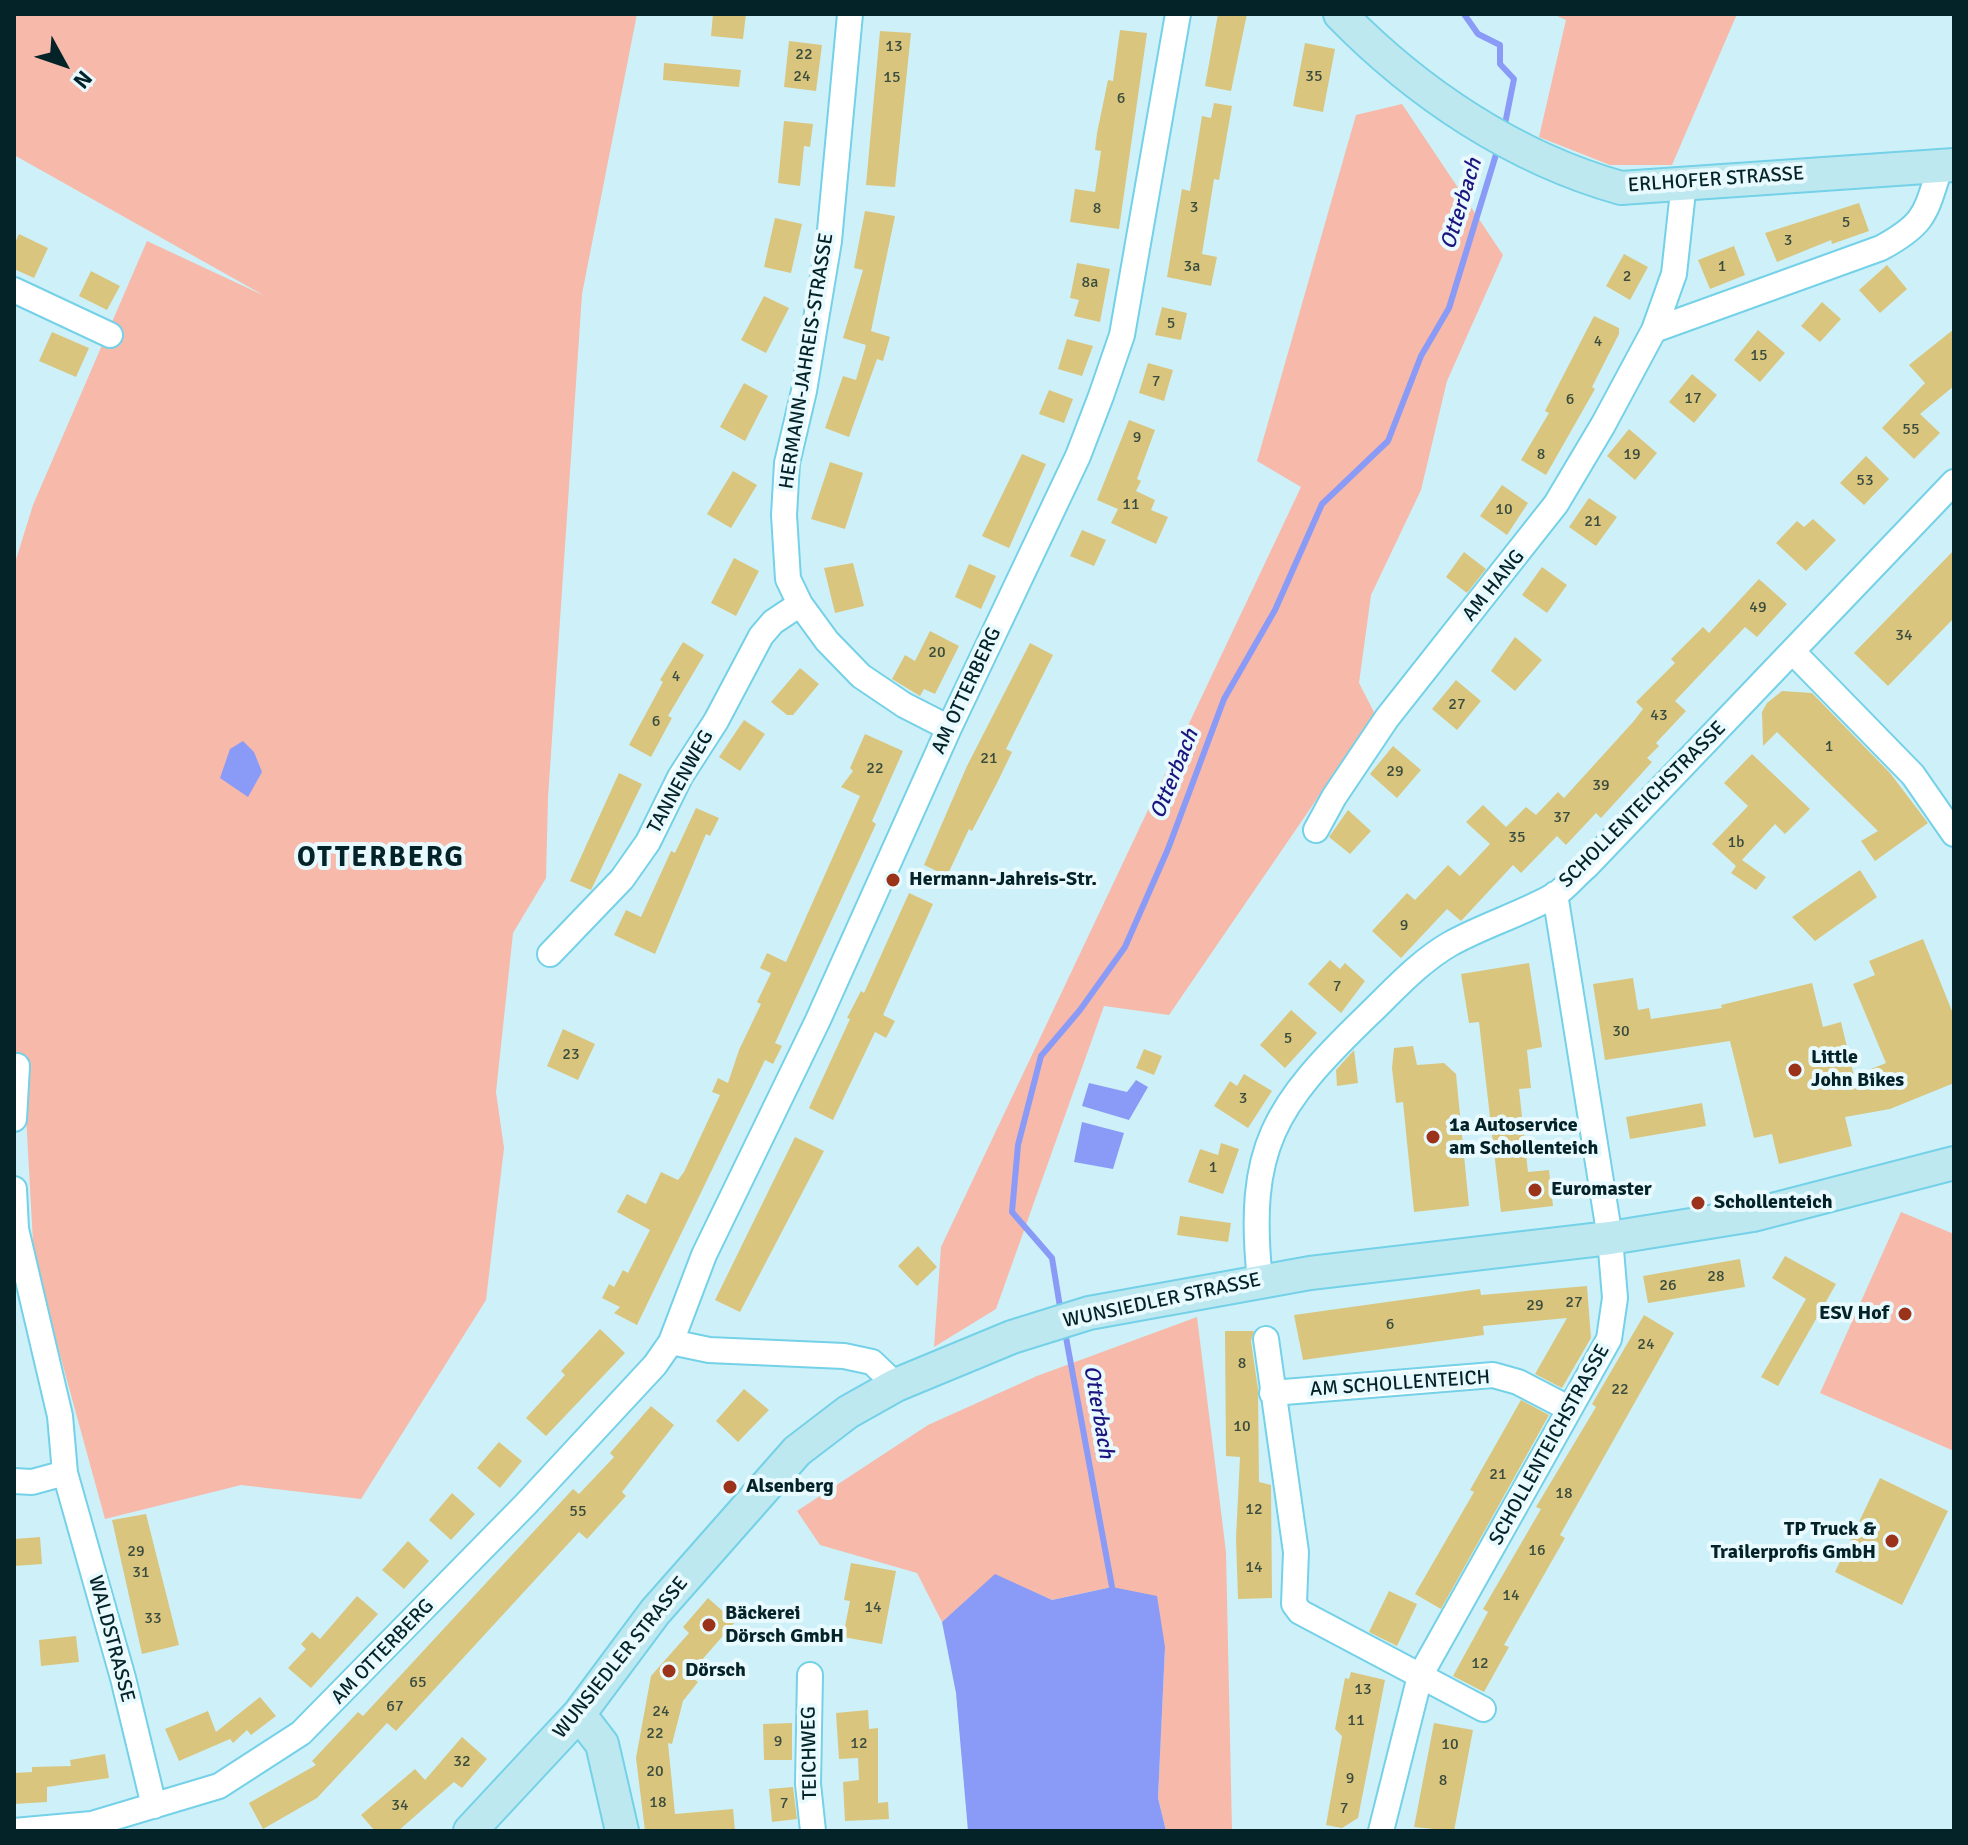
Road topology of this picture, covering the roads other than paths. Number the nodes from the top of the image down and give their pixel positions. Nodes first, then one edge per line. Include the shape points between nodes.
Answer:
1 (850, 14) edge
2 (1178, 14) edge
3 (1340, 14) edge
4 (1947, 165) edge
5 (1684, 182) junction
6 (14, 290) edge
7 (1654, 330) junction
8 (110, 335) dead end
9 (1954, 482) edge
10 (800, 604) junction
11 (1793, 652) junction
12 (949, 728) junction
13 (1316, 830) dead end
14 (1954, 834) edge
15 (1555, 894) junction
16 (550, 954) dead end
17 (17, 1066) dead end
18 (14, 1119) edge
19 (1954, 1163) edge
20 (14, 1189) edge
21 (1610, 1238) junction
22 (1260, 1281) junction
23 (1266, 1339) dead end
24 (671, 1342) junction
25 (896, 1385) junction
26 (1272, 1393) junction
27 (1568, 1408) junction
28 (65, 1473) junction
29 (14, 1481) edge
30 (810, 1675) dead end
31 (1420, 1676) junction
32 (1483, 1709) dead end
33 (579, 1714) junction
34 (154, 1806) junction
35 (14, 1831) edge
36 (470, 1831) edge
37 (622, 1831) edge
38 (813, 1831) edge
39 (1381, 1831) edge

1 - 10 street, HERMANN-JAHREIS-STRASSE via 829,241 787,463 788,579
2 - 12 street, AM OTTERBERG via 1122,335 1078,456
3 - 5 main road, ERLHOFER STRASSE via 1412,78 1527,155 1621,188
4 - 5 main road, ERLHOFER STRASSE
4 - 7 street via 1913,231 1867,254
5 - 7 street, AM HANG via 1674,274
6 - 8 street
7 - 13 street, AM HANG via 1556,504 1387,718
9 - 11 street, SCHOLLENTEICHSTRASSE
10 - 12 street, HERMANN-JAHREIS-STRASSE via 861,676
10 - 16 street, TANNENWEG via 761,636 622,879
11 - 14 street via 1913,775
11 - 15 street, SCHOLLENTEICHSTRASSE
12 - 24 street, AM OTTERBERG via 818,1020 704,1255
15 - 21 street, SCHOLLENTEICHSTRASSE
15 - 22 street via 1447,946 1411,973 1346,1036 1277,1119 1258,1173 1254,1226
17 - 18 street
19 - 21 main road, WUNSIEDLER STRASSE via 1753,1215
20 - 28 street, WALDSTRASSE via 19,1241 60,1416
21 - 22 main road, WUNSIEDLER STRASSE
21 - 27 street, SCHOLLENTEICHSTRASSE via 1614,1318 1609,1339
22 - 25 main road, WUNSIEDLER STRASSE via 1089,1313 1012,1337
23 - 26 street
24 - 25 street via 709,1350 844,1356 872,1362
24 - 34 street, AM OTTERBERG via 525,1505 312,1723 219,1786
25 - 33 main road, WUNSIEDLER STRASSE via 848,1412 797,1451 655,1612
26 - 27 street, AM SCHOLLENTEICH via 1493,1375
26 - 31 street via 1296,1552 1294,1604
27 - 31 street, SCHOLLENTEICHSTRASSE
28 - 29 street
28 - 34 street, WALDSTRASSE
30 - 38 street, TEICHWEG via 808,1784
31 - 32 street
31 - 39 street, SCHOLLENTEICHSTRASSE
33 - 36 main road, WUNSIEDLER STRASSE
33 - 37 main road via 602,1744
34 - 35 street, AM OTTERBERG via 92,1824

